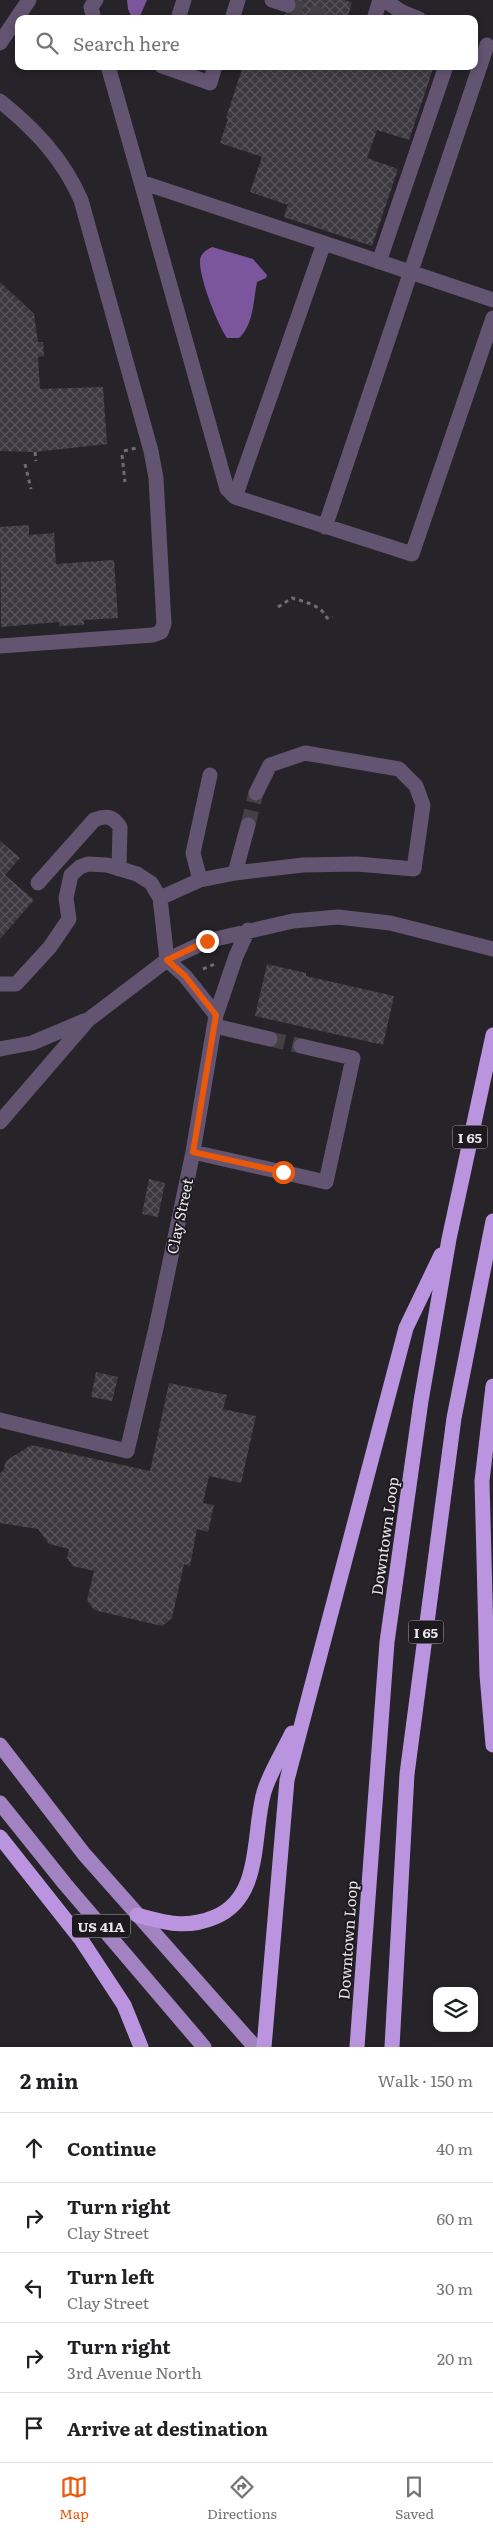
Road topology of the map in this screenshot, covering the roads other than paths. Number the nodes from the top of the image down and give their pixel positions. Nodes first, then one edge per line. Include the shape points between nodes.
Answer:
1 (29, 0) edge
2 (96, 0) edge
3 (184, 0) edge
4 (238, 0) edge
5 (272, 0) edge
6 (380, 0) edge
7 (384, 0) edge
8 (288, 5) dead end
9 (19, 15) edge
10 (93, 15) edge
11 (179, 15) edge
12 (233, 15) edge
13 (375, 15) edge
14 (409, 15) edge
15 (15, 21) edge
16 (0, 43) edge
17 (485, 45) edge
18 (478, 66) edge
19 (109, 70) edge
20 (173, 70) edge
21 (214, 70) edge
22 (445, 70) edge
23 (477, 70) edge
24 (0, 101) edge
25 (141, 182) junction
26 (324, 243) junction
27 (379, 262) junction
28 (410, 273) junction
29 (493, 300) edge
30 (493, 318) edge
31 (235, 497) junction
32 (325, 526) junction
33 (0, 646) edge
34 (210, 775) dead end
35 (256, 793) tunnel mouth
36 (248, 825) tunnel mouth
37 (119, 869) junction
38 (235, 873) junction
39 (200, 880) junction
40 (38, 883) dead end
41 (160, 898) junction
42 (248, 930) junction
43 (493, 949) edge
44 (167, 960) junction
45 (0, 984) edge
46 (88, 1020) junction
47 (216, 1021) junction
48 (493, 1035) edge
49 (270, 1039) tunnel mouth
50 (301, 1046) tunnel mouth
51 (0, 1049) edge
52 (6, 1104) edge
53 (0, 1122) edge
54 (193, 1152) junction
55 (493, 1222) edge
56 (449, 1239) junction
57 (493, 1386) edge
58 (0, 1420) edge
59 (308, 1700) junction
60 (0, 1745) edge
61 (493, 1745) edge
62 (0, 1803) edge
63 (0, 1837) edge
64 (138, 1915) junction
65 (141, 2047) edge
66 (204, 2047) edge
67 (255, 2047) edge
68 (264, 2047) edge
69 (356, 2047) edge
70 (392, 2047) edge

1 - 9 street
2 - 10 street via 91,7
3 - 11 street
4 - 12 street
5 - 8 street
6 - 13 street
7 - 14 street
15 - 16 street
17 - 18 street
19 - 25 street
20 - 21 street via 210,83
22 - 27 street
23 - 28 street
24 - 33 street via 48,144 82,200 151,451 156,478 164,624 161,632 153,635
25 - 26 street
25 - 31 street via 227,489
26 - 27 street
26 - 31 street
27 - 28 street
28 - 29 street
28 - 32 street
30 - 32 street via 412,554
31 - 32 street
34 - 39 street via 193,853
35 - 38 street via 270,764 305,753 399,769 416,786 423,805 414,869 358,864 303,865
36 - 38 street
37 - 40 street via 120,828 110,817 103,816 94,820
37 - 41 street via 137,874 151,883
37 - 45 street via 88,864 71,875 66,898 69,919 50,947 16,984
38 - 39 street
39 - 41 street
41 - 44 street
42 - 43 street via 292,920 338,917 390,923
42 - 44 street via 207,941
42 - 47 street, Clay Street via 236,956
44 - 46 street
44 - 47 street via 185,976
46 - 51 street via 32,1042
46 - 52 street
47 - 49 street
47 - 54 street, Clay Street
48 - 56 highway, Downtown Loop / I 65
50 - 54 street via 353,1058 326,1182
52 - 53 street
54 - 58 street, Clay Street via 127,1451
55 - 70 highway, I 65 via 454,1418 407,1774
56 - 59 highway via 406,1328
56 - 69 highway, Downtown Loop / I 65 via 421,1401 387,1642
57 - 61 highway via 482,1481 487,1675
59 - 64 highway via 264,1791 252,1867 246,1888 236,1905 203,1922 184,1926
59 - 68 highway via 287,1780
60 - 64 main road, US 41A via 84,1854
62 - 66 main road, US 41A
63 - 65 highway via 80,1938 124,2005
64 - 67 main road, US 41A

